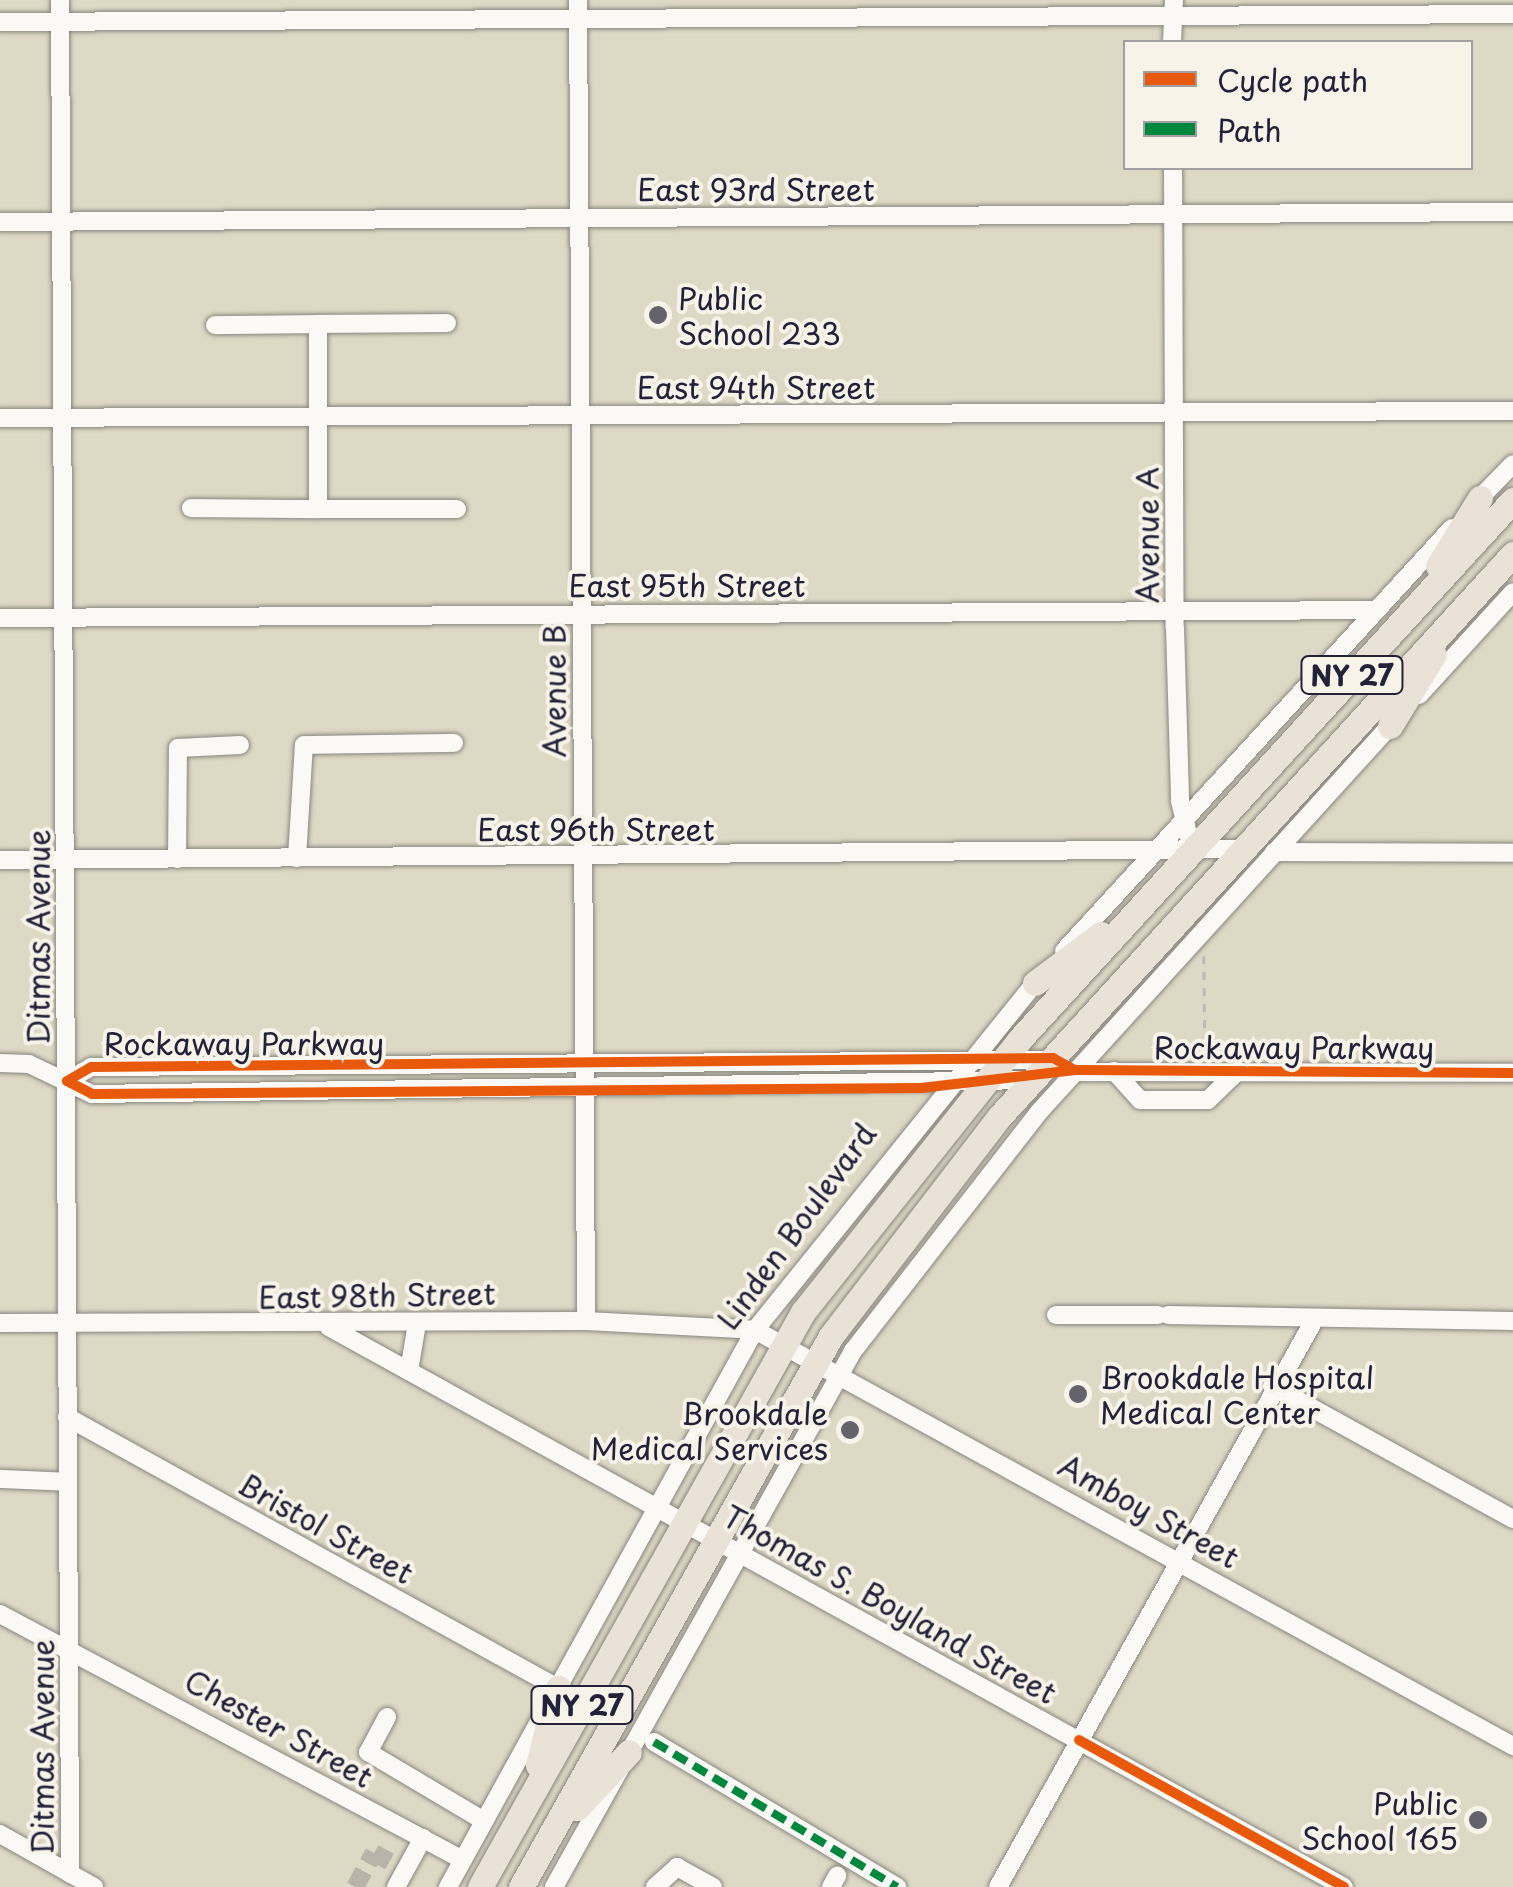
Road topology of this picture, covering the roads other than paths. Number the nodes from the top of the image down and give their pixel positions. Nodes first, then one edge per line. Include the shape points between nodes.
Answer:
1 (60, 0) edge
2 (1173, 8) edge
3 (578, 10) edge
4 (1513, 14) edge
5 (0, 22) edge
6 (60, 22) junction
7 (1172, 40) edge
8 (1173, 170) edge
9 (1513, 212) edge
10 (1173, 214) junction
11 (579, 217) junction
12 (60, 220) junction
13 (0, 222) edge
14 (447, 323) dead end
15 (318, 324) junction
16 (216, 325) dead end
17 (1513, 411) edge
18 (1174, 412) junction
19 (580, 415) junction
20 (316, 417) junction
21 (0, 418) edge
22 (62, 418) junction
23 (1513, 464) edge
24 (1480, 498) junction
25 (1513, 500) edge
26 (191, 508) dead end
27 (318, 509) junction
28 (457, 509) dead end
29 (1513, 554) edge
30 (1511, 597) edge
31 (1416, 606) junction
32 (1175, 610) junction
33 (1375, 610) junction
34 (580, 613) junction
35 (1456, 614) junction
36 (0, 618) edge
37 (63, 618) junction
38 (1390, 726) junction
39 (454, 743) dead end
40 (240, 744) dead end
41 (1182, 822) junction
42 (1242, 849) junction
43 (1156, 850) junction
44 (1192, 850) junction
45 (1274, 852) junction
46 (1513, 853) edge
47 (582, 857) junction
48 (297, 858) junction
49 (178, 859) junction
50 (0, 860) edge
51 (65, 860) junction
52 (1138, 908) junction
53 (1034, 983) junction
54 (1001, 1061) junction
55 (0, 1062) edge
56 (966, 1062) junction
57 (1064, 1064) junction
58 (582, 1066) junction
59 (1114, 1070) junction
60 (1238, 1071) junction
61 (1513, 1073) edge
62 (1032, 1080) junction
63 (66, 1081) junction
64 (982, 1084) junction
65 (945, 1086) junction
66 (583, 1088) junction
67 (1056, 1316) dead end
68 (1513, 1320) edge
69 (586, 1321) junction
70 (0, 1323) edge
71 (68, 1323) junction
72 (417, 1323) junction
73 (1312, 1324) junction
74 (325, 1325) junction
75 (755, 1330) junction
76 (784, 1342) junction
77 (816, 1356) junction
78 (841, 1370) junction
79 (409, 1371) junction
80 (1272, 1386) junction
81 (67, 1417) junction
82 (0, 1479) edge
83 (68, 1482) junction
84 (657, 1508) junction
85 (1513, 1519) edge
86 (684, 1522) junction
87 (714, 1539) junction
88 (739, 1552) junction
89 (1177, 1558) junction
90 (0, 1614) edge
91 (69, 1644) junction
92 (558, 1688) junction
93 (387, 1717) dead end
94 (1079, 1740) junction
95 (654, 1742) dead end
96 (1513, 1746) edge
97 (629, 1752) junction
98 (529, 1800) junction
99 (484, 1821) junction
100 (0, 1834) edge
101 (549, 1837) junction
102 (423, 1838) junction
103 (463, 1860) junction
104 (397, 1873) tunnel mouth
105 (70, 1874) junction
106 (710, 1881) edge
107 (556, 1882) edge
108 (94, 1887) edge
109 (448, 1887) edge
110 (480, 1887) edge
111 (522, 1887) edge
112 (576, 1887) edge
113 (654, 1887) edge
114 (897, 1887) edge
115 (998, 1887) edge
116 (1344, 1887) edge

1 - 6 street, Ditmas Avenue
2 - 3 street
2 - 4 street
2 - 7 street
3 - 6 street
3 - 11 street, Avenue B
5 - 6 street
6 - 12 street, Ditmas Avenue
8 - 10 street, Avenue A
9 - 10 street, East 93rd Street
10 - 11 street, East 93rd Street
10 - 18 street, Avenue A
11 - 12 street, East 93rd Street
11 - 19 street, Avenue B
12 - 13 street, East 93rd Street
12 - 22 street, Ditmas Avenue
14 - 15 street
15 - 16 street
15 - 20 street
17 - 18 street, East 94th Street
18 - 19 street, East 94th Street
18 - 32 street, Avenue A
19 - 20 street, East 94th Street
19 - 34 street, Avenue B
20 - 22 street, East 94th Street
20 - 27 street
21 - 22 street, East 94th Street
22 - 37 street, Ditmas Avenue
23 - 24 street, Linden Boulevard
24 - 31 highway
24 - 33 street, Linden Boulevard
25 - 31 highway, Linden Boulevard / NY 27
26 - 27 street
27 - 28 street
29 - 35 highway, NY 27
30 - 38 street
31 - 44 highway, Linden Boulevard / NY 27
32 - 33 street, East 95th Street
32 - 34 street, East 95th Street
32 - 41 street, Avenue A
33 - 41 street, Linden Boulevard
34 - 37 street, East 95th Street
34 - 47 street, Avenue B
35 - 38 highway
35 - 42 highway, NY 27
36 - 37 street, East 95th Street
37 - 51 street, Ditmas Avenue
38 - 45 street
39 - 48 street via 304,744
40 - 49 street via 178,748
41 - 43 street, Linden Boulevard
41 - 44 street, Avenue A
42 - 44 street
42 - 57 highway, NY 27
43 - 44 street, East 96th Street
43 - 47 street, East 96th Street
43 - 53 street, Linden Boulevard
44 - 52 highway, Linden Boulevard / NY 27
45 - 46 street
45 - 57 street
47 - 48 street, East 96th Street
47 - 58 street, Avenue B
48 - 49 street, East 96th Street
49 - 51 street, East 96th Street
50 - 51 street, East 96th Street
51 - 63 street, Ditmas Avenue
52 - 53 highway
52 - 54 highway, Linden Boulevard / NY 27
53 - 56 street, Linden Boulevard
54 - 56 street, Rockaway Parkway
54 - 57 street, Rockaway Parkway
54 - 64 highway, Linden Boulevard / NY 27
55 - 63 street, Rockaway Parkway
56 - 58 street, Rockaway Parkway
56 - 65 street, Linden Boulevard
57 - 59 street, Rockaway Parkway
57 - 62 highway, NY 27
57 - 78 street
58 - 63 street, Rockaway Parkway via 91,1067
58 - 66 street, Avenue B
59 - 60 street, Rockaway Parkway
59 - 60 street via 1140,1100 1208,1100
60 - 61 street, Rockaway Parkway
62 - 64 street, Rockaway Parkway
62 - 77 highway, NY 27
63 - 66 street, Rockaway Parkway via 92,1094
63 - 71 street, Ditmas Avenue
64 - 65 street, Rockaway Parkway
64 - 76 highway, Linden Boulevard / NY 27
65 - 66 street, Rockaway Parkway
65 - 75 street, Linden Boulevard
66 - 69 street, Avenue B
67 - 73 street via 1264,1314
68 - 73 street
69 - 72 street, East 98th Street
69 - 75 street, East 98th Street
70 - 71 street, East 98th Street
71 - 74 street, East 98th Street
71 - 81 street, Ditmas Avenue
72 - 74 street, East 98th Street
72 - 79 street
73 - 80 street
74 - 79 street, Thomas S. Boyland Street
75 - 76 street, Amboy Street
75 - 84 street, Linden Boulevard
76 - 77 street, Amboy Street
76 - 86 highway, Linden Boulevard / NY 27
77 - 78 street, Amboy Street
77 - 87 highway, NY 27
78 - 88 street
78 - 89 street, Amboy Street
79 - 84 street, Thomas S. Boyland Street
80 - 85 street
80 - 89 street
81 - 83 street, Ditmas Avenue
81 - 92 street, Bristol Street
82 - 83 street
83 - 91 street, Ditmas Avenue
84 - 86 street, Thomas S. Boyland Street
84 - 92 street, Linden Boulevard
86 - 87 street, Thomas S. Boyland Street
86 - 98 highway, Linden Boulevard / NY 27
87 - 88 street, Thomas S. Boyland Street
87 - 101 highway, NY 27
88 - 94 street, Thomas S. Boyland Street
88 - 97 street
89 - 94 street
89 - 96 street, Amboy Street
90 - 91 street, Chester Street
91 - 102 street, Chester Street
91 - 105 street, Ditmas Avenue
92 - 98 highway
92 - 99 street, Linden Boulevard
93 - 99 street via 368,1752
94 - 115 street
94 - 116 street, Thomas S. Boyland Street
95 - 114 street
97 - 101 highway
97 - 107 street
98 - 110 highway, Linden Boulevard / NY 27
99 - 103 street, Linden Boulevard
100 - 105 street
101 - 111 highway, NY 27
102 - 103 street, Chester Street
102 - 104 street
103 - 109 street, Linden Boulevard
105 - 108 street
106 - 113 street via 664,1869
107 - 112 street

